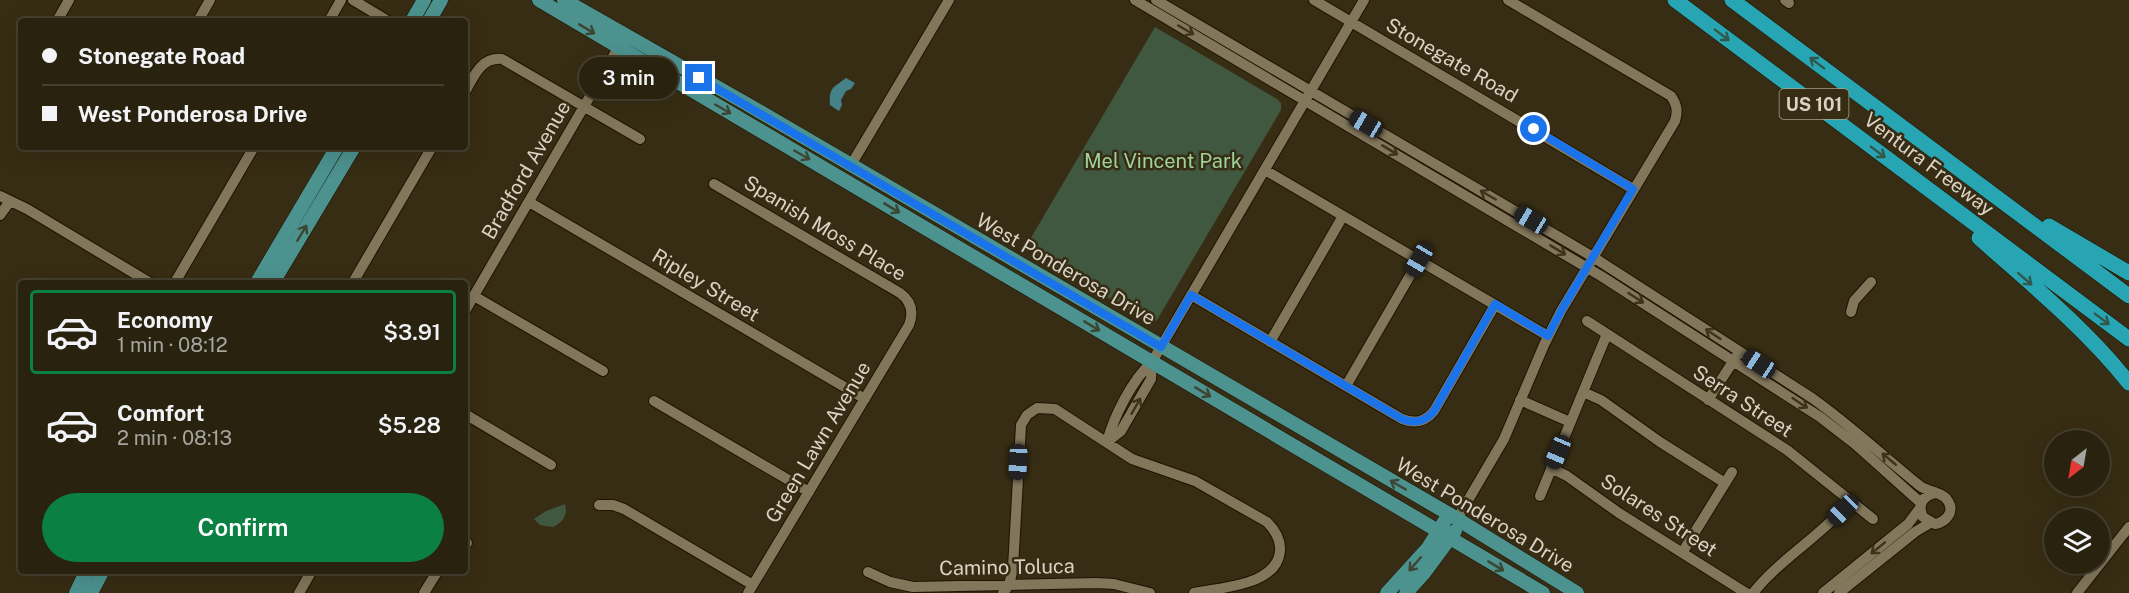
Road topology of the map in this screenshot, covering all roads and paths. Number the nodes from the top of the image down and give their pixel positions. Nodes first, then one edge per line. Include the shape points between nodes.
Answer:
1 (69, 0) edge
2 (210, 0) edge
3 (341, 0) edge
4 (353, 0) edge
5 (424, 0) edge
6 (441, 0) edge
7 (539, 0) edge
8 (564, 0) edge
9 (949, 0) edge
10 (1135, 0) edge
11 (1156, 0) edge
12 (1314, 0) edge
13 (1364, 0) edge
14 (1508, 0) edge
15 (1675, 0) edge
16 (1732, 0) edge
17 (59, 18) edge
18 (200, 18) edge
19 (331, 18) edge
20 (383, 18) edge
21 (414, 18) edge
22 (431, 18) edge
23 (1351, 22) junction
24 (626, 35) junction
25 (618, 48) junction
26 (468, 87) edge
27 (1308, 96) junction
28 (585, 106) junction
29 (640, 139) dead end
30 (252, 150) edge
31 (335, 150) edge
32 (352, 150) edge
33 (430, 150) edge
34 (851, 165) junction
35 (1265, 170) junction
36 (842, 179) junction
37 (714, 183) dead end
38 (1982, 186) junction
39 (1633, 189) junction
40 (5, 198) edge
41 (529, 202) junction
42 (1954, 208) junction
43 (0, 215) edge
44 (1343, 216) junction
45 (1593, 257) junction
46 (1419, 260) junction
47 (1587, 267) junction
48 (2129, 273) edge
49 (145, 280) edge
50 (176, 280) edge
51 (258, 280) edge
52 (274, 280) edge
53 (354, 280) edge
54 (1871, 282) dead end
55 (1191, 295) junction
56 (474, 296) junction
57 (2129, 296) edge
58 (1495, 304) junction
59 (468, 306) edge
60 (911, 309) joint
61 (1851, 312) dead end
62 (1587, 321) dead end
63 (1607, 334) junction
64 (1548, 336) junction
65 (2129, 339) edge
66 (1270, 342) junction
67 (1161, 347) junction
68 (1737, 356) junction
69 (1152, 362) junction
70 (603, 371) dead end
71 (2129, 383) edge
72 (1346, 386) junction
73 (1583, 392) junction
74 (864, 399) junction
75 (1520, 400) junction
76 (1708, 400) junction
77 (654, 401) dead end
78 (468, 416) edge
79 (1570, 422) junction
80 (1107, 442) junction
81 (550, 465) dead end
82 (1551, 468) junction
83 (1732, 472) dead end
84 (1725, 483) junction
85 (809, 492) junction
86 (1936, 493) junction
87 (1540, 496) dead end
88 (1850, 502) junction
89 (599, 505) dead end
90 (1921, 506) junction
91 (1455, 518) junction
92 (1874, 519) dead end
93 (1930, 523) junction
94 (2129, 527) edge
95 (1444, 535) junction
96 (1682, 553) junction
97 (868, 572) dead end
98 (85, 574) edge
99 (101, 574) edge
100 (310, 574) edge
101 (436, 574) edge
102 (750, 589) edge
103 (1009, 590) edge
104 (76, 593) edge
105 (91, 593) edge
106 (299, 593) edge
107 (424, 593) edge
108 (1149, 593) edge
109 (1194, 593) edge
110 (1387, 593) edge
111 (1406, 593) edge
112 (1543, 593) edge
113 (1577, 593) edge
114 (1746, 593) edge
115 (1753, 593) edge
116 (1822, 593) edge
117 (1839, 593) edge
118 (2077, 593) edge

1 - 17 street
2 - 18 street
3 - 19 street
4 - 20 street
5 - 21 main road
6 - 22 main road
7 -> 25 main road, West Ponderosa Drive
8 - 24 main road, West Ponderosa Drive
9 - 34 street
10 -> 27 street
11 - 27 street
12 - 23 street, Stonegate Road
13 - 23 street
14 - 39 street via 1671,96 1678,113 1675,122
15 -> 42 highway, Ventura Freeway / US 101
38 -> 16 highway, Ventura Freeway / US 101
23 - 27 street
23 - 39 street, Stonegate Road
24 - 25 main road
24 - 34 main road, West Ponderosa Drive
25 - 28 street, Bradford Avenue
25 -> 36 main road, West Ponderosa Drive
26 - 28 street via 479,69 498,59
27 - 35 street
45 -> 27 street
27 -> 47 street
28 - 29 street
28 - 41 street, Bradford Avenue
30 - 50 street
31 - 51 main road
52 -> 32 main road
33 - 53 street
34 - 36 main road
34 - 67 main road, West Ponderosa Drive
35 - 44 street
35 - 55 street
36 -> 69 main road, West Ponderosa Drive
37 - 60 street, Spanish Moss Place via 900,293
38 - 48 highway
38 - 57 highway, Ventura Freeway / US 101
39 - 45 street
40 - 43 street
40 - 49 street
41 - 56 street, Bradford Avenue
41 - 74 street, Ripley Street
42 -> 65 highway, Ventura Freeway / US 101
42 -> 71 highway via 1977,237 2094,342
44 - 46 street
44 - 66 street
45 - 47 street
68 -> 45 street
46 - 58 street
46 - 72 street
47 - 64 street
47 -> 68 street
54 - 61 street via 1854,301
55 - 66 street
55 - 67 street
56 - 59 street, Bradford Avenue
56 - 70 street
58 - 64 street
58 - 72 street via 1427,418 1412,422 1402,419
60 - 74 street, Green Lawn Avenue via 909,325
62 - 63 street, Serra Street
63 - 73 street
63 - 76 street, Serra Street
64 - 75 street
66 - 72 street
67 - 69 street
91 -> 67 main road, West Ponderosa Drive
68 - 76 street
86 -> 68 street via 1922,487 1826,408
68 -> 90 street via 1838,430
69 - 80 street via 1141,372
69 -> 95 main road, West Ponderosa Drive
73 - 79 street
73 - 84 street
74 - 85 street, Green Lawn Avenue
75 - 79 street
75 - 91 street via 1499,448
76 - 88 street, Serra Street via 1787,450
77 - 85 street
78 - 81 street
79 - 82 street
80 - 103 street via 1055,409 1037,408 1023,419 1019,430
80 - 109 street via 1141,463 1206,486 1275,530 1280,547 1276,565 1263,578
82 - 87 street
82 - 96 street, Solares Street
83 - 84 street
84 - 96 street
85 - 102 street, Green Lawn Avenue
86 - 90 street via 1927,496
86 - 93 street via 1948,500 1950,514 1940,523
88 - 92 street, Serra Street
88 - 115 street
89 - 102 street via 624,509
90 - 93 street via 1923,517
90 -> 116 street via 1908,524
91 - 95 main road
91 - 113 main road, West Ponderosa Drive
93 - 117 street
94 - 118 street
95 -> 110 main road
95 - 111 main road via 1424,573
95 -> 112 main road, West Ponderosa Drive
96 - 114 street, Solares Street
97 - 103 street, Camino Toluca via 913,587
98 - 104 main road
99 - 105 main road
100 - 106 street
101 - 107 street
103 - 108 street, Camino Toluca via 1096,583

